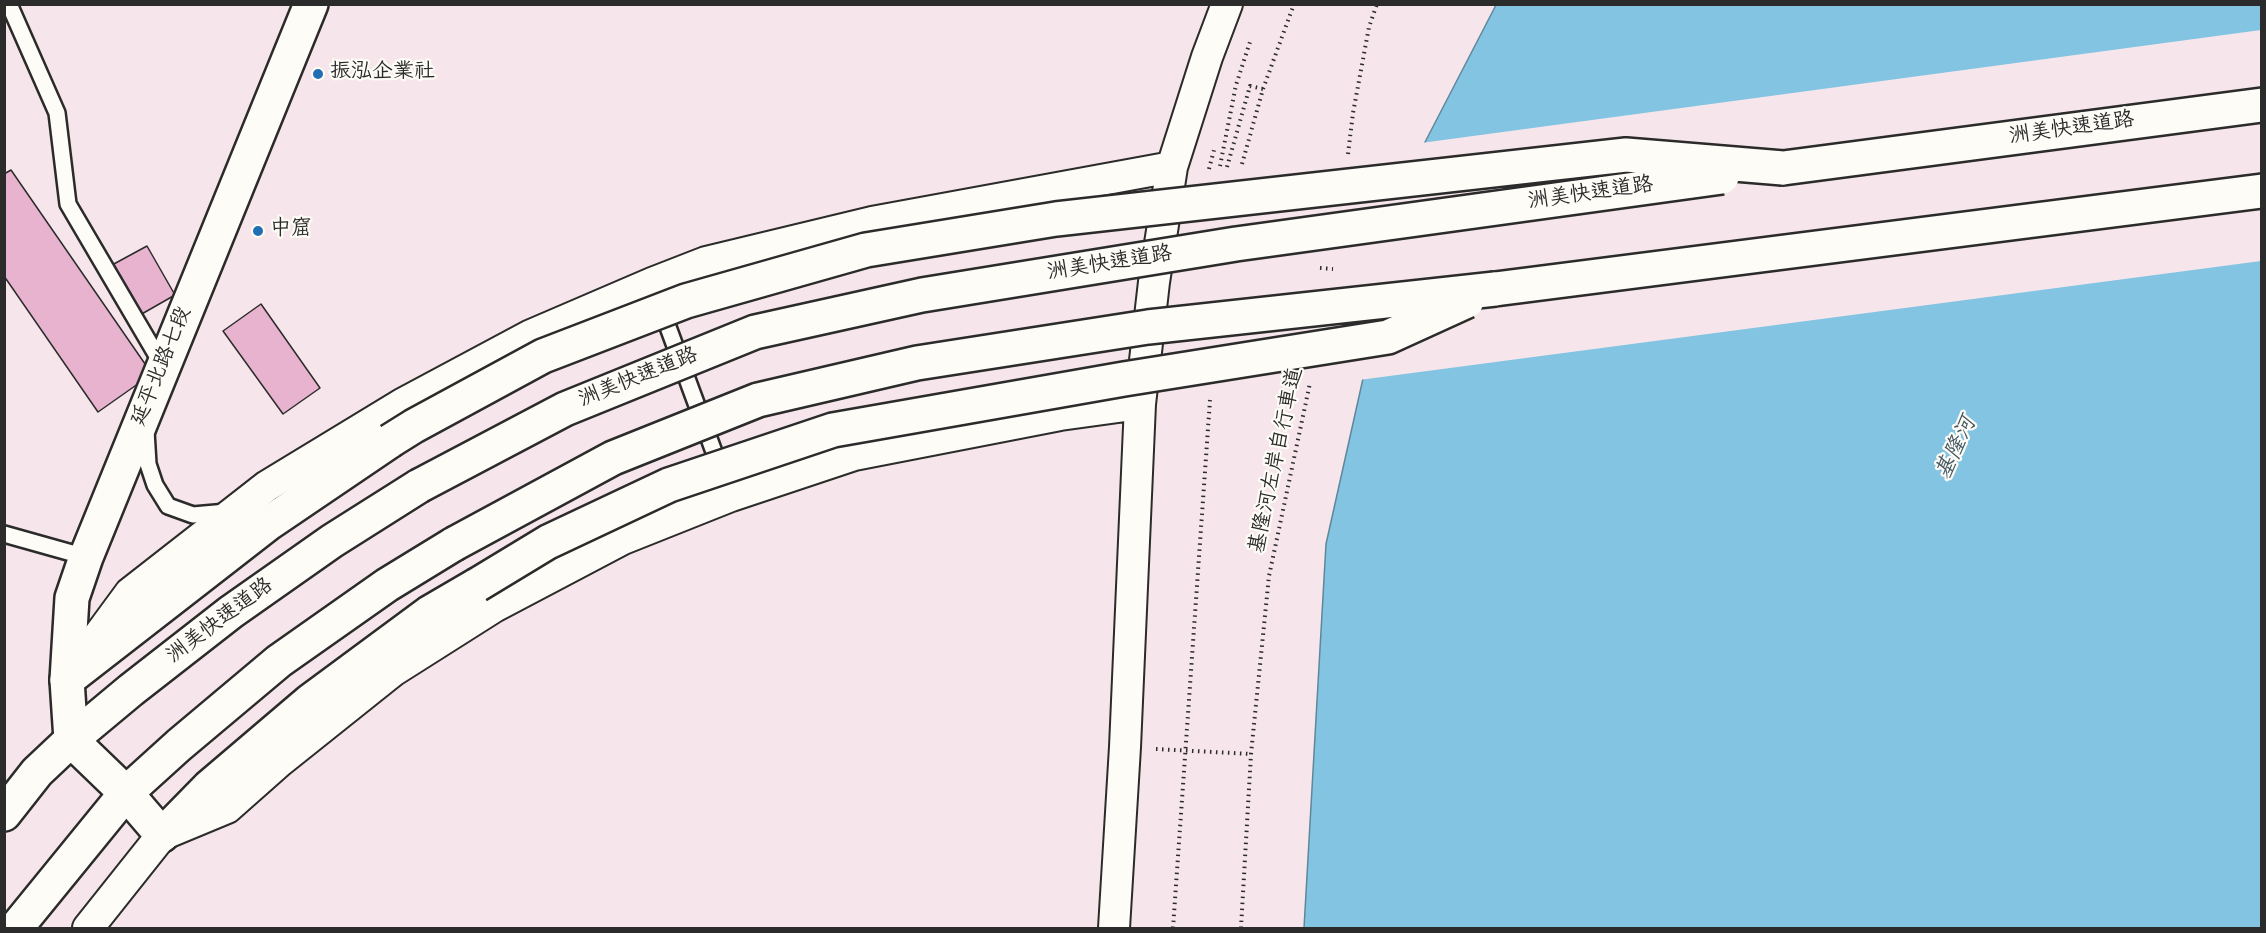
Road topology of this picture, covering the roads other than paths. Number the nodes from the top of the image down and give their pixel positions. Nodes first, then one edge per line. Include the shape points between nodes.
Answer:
1 (9, 4) edge
2 (311, 4) edge
3 (1227, 4) edge
4 (2262, 105) edge
5 (1172, 167) junction
6 (1783, 168) junction
7 (2262, 191) edge
8 (652, 283) junction
9 (1495, 289) junction
10 (163, 366) junction
11 (1140, 404) junction
12 (144, 414) junction
13 (730, 496) junction
14 (233, 512) junction
15 (4, 534) edge
16 (86, 557) junction
17 (67, 680) junction
18 (71, 740) junction
19 (126, 793) junction
20 (4, 814) edge
21 (162, 835) junction
22 (16, 928) edge
23 (88, 928) edge
24 (1114, 928) edge

1 - 10 lane via 57,113 68,204
2 - 10 main road, 延平北路七段
3 - 5 street
4 - 6 main road, 洲美快速道路
5 - 8 street via 872,222 706,262
5 - 11 street
6 - 17 main road, bridge via 1626,155 1056,219 866,250 686,301 543,356 414,426 269,523
6 - 18 main road, 洲美快速道路, bridge via 1236,244 922,295 755,332 565,409 419,486 231,612
7 - 9 main road
8 - 13 lane
8 - 14 street via 531,335 402,404 267,486
9 - 19 main road, bridge via 1148,327 917,363 758,400 613,458 387,585 279,661
9 - 21 main road, bridge via 1388,337 833,430 669,485 548,542 429,613 310,701 209,787
10 - 12 main road, 延平北路七段
11 - 13 street via 1060,415 854,455
11 - 24 street
12 - 14 lane via 148,464 168,506 193,515
12 - 16 main road, 延平北路七段
13 - 21 street via 623,539 494,607 393,670 227,808
14 - 17 street via 130,592
15 - 16 lane
16 - 17 main road, 延平北路七段 via 72,598
17 - 18 main road, 延平北路七段
18 - 19 main road
18 - 20 main road via 37,772
19 - 21 main road
19 - 22 main road
21 - 23 street

